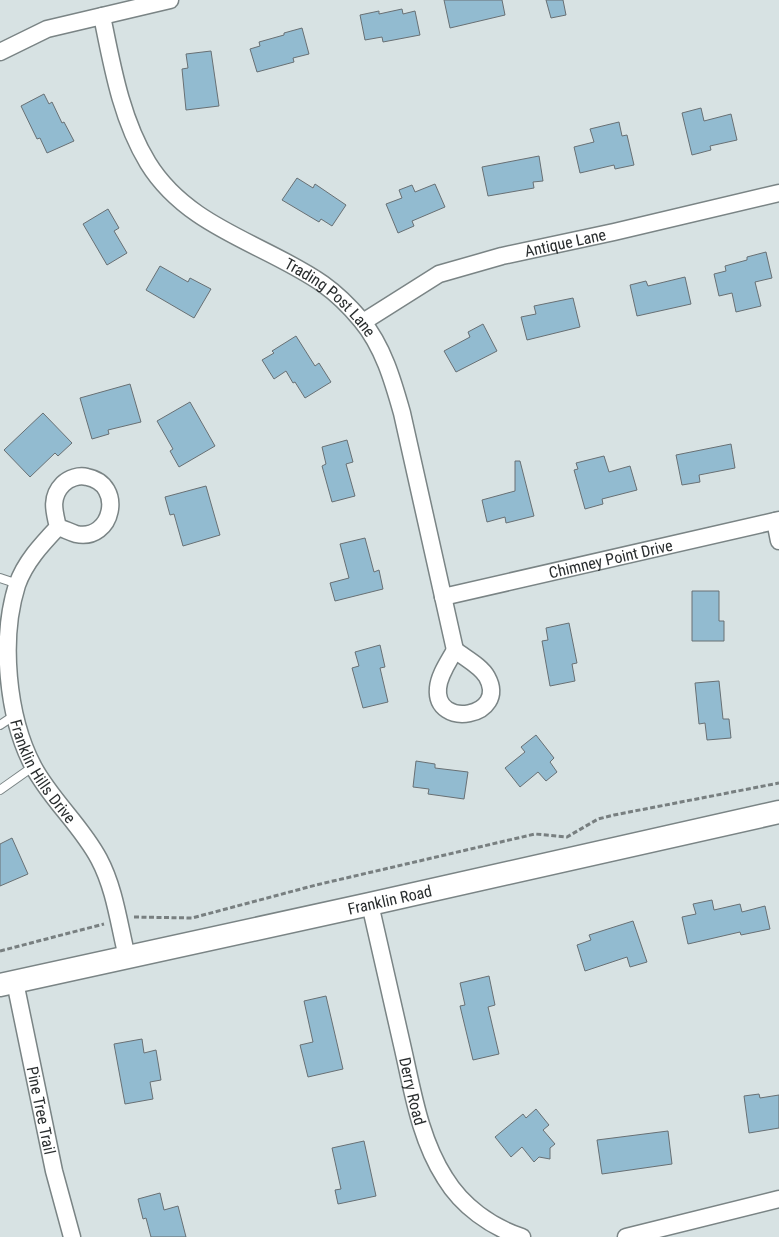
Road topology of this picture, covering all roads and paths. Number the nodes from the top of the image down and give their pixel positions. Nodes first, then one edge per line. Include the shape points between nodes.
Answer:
1 (170, 0) edge
2 (102, 16) junction
3 (0, 52) edge
4 (779, 193) edge
5 (363, 322) junction
6 (777, 521) edge
7 (58, 526) dead end
8 (779, 540) edge
9 (0, 578) edge
10 (18, 584) junction
11 (443, 597) junction
12 (455, 650) dead end
13 (15, 715) junction
14 (0, 724) edge
15 (34, 766) junction
16 (779, 783) edge
17 (0, 790) edge
18 (779, 812) edge
19 (370, 904) junction
20 (130, 918) dead end
21 (108, 923) dead end
22 (0, 950) edge
23 (127, 957) junction
24 (7, 983) edge
25 (779, 1199) edge
26 (71, 1236) edge
27 (522, 1237) edge
28 (626, 1237) edge

1 - 2 street
2 - 3 street via 47,29
2 - 5 street, Trading Post Lane via 129,124 148,164 163,183 183,203 208,220 323,284
4 - 5 street, Antique Lane via 448,271
5 - 11 street, Trading Post Lane via 392,377
6 - 8 street
6 - 11 street, Chimney Point Drive
7 - 10 street, Franklin Hills Drive via 32,557
9 - 10 lane
10 - 13 street, Franklin Hills Drive via 7,640
11 - 12 street, Trading Post Lane
13 - 14 lane
13 - 15 street, Franklin Hills Drive via 22,742
15 - 17 lane
15 - 23 street, Franklin Hills Drive via 99,858 107,875
16 - 20 path via 614,814 598,819 567,837 535,834 192,918
18 - 19 street, Franklin Road
19 - 23 street, Franklin Road
19 - 27 street, Derry Road via 418,1115 435,1159 445,1179 470,1207 506,1232
21 - 22 path
23 - 24 street, Franklin Road
24 - 26 street, Pine Tree Trail
25 - 28 street

